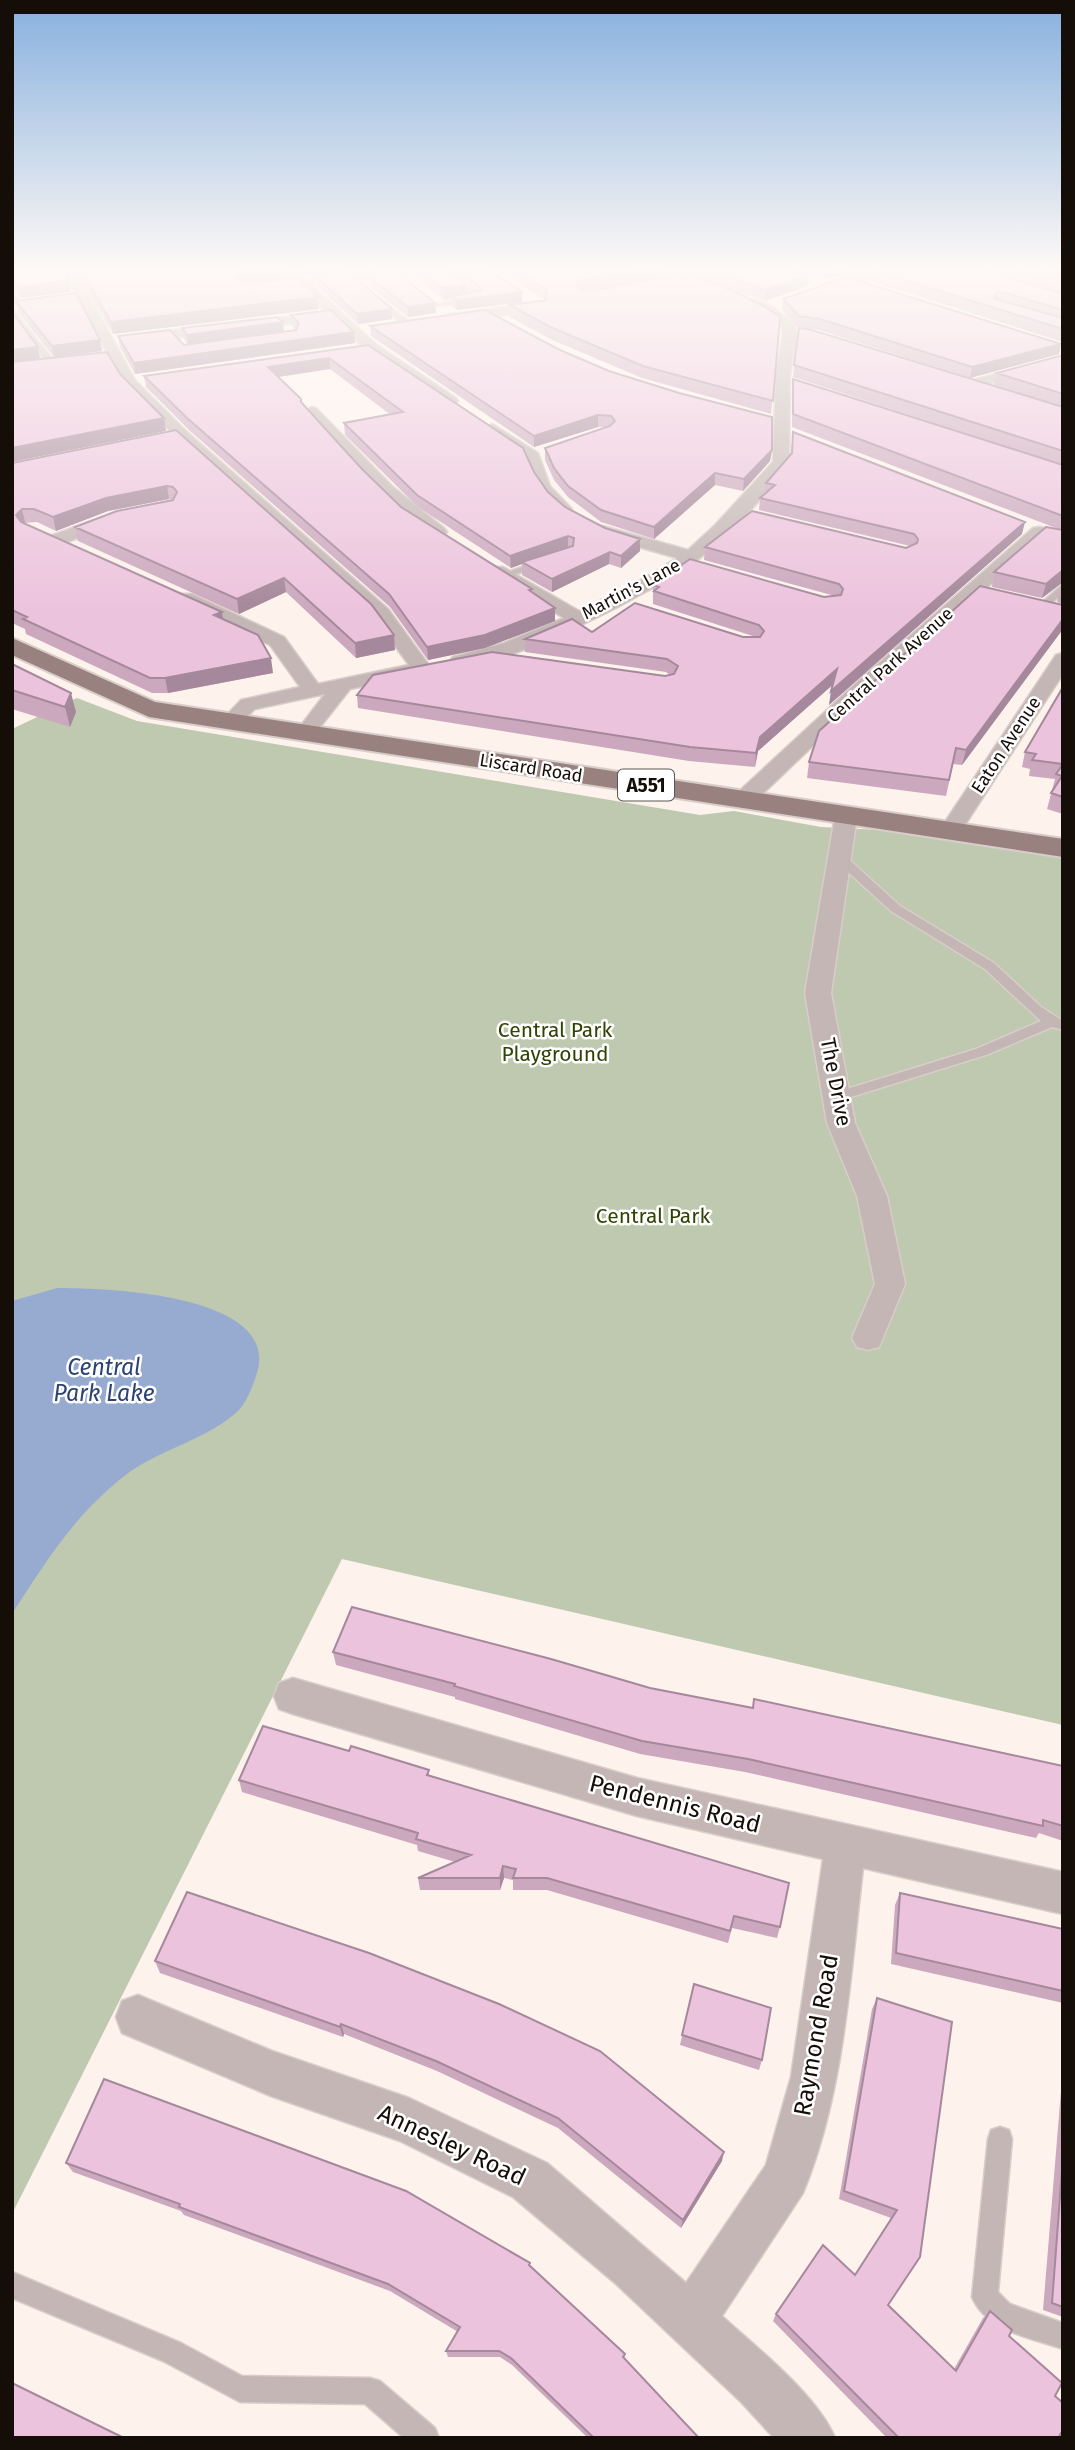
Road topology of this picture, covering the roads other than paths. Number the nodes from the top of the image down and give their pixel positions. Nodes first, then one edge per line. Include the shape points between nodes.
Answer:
1 (138, 384) edge
2 (421, 384) edge
3 (789, 384) edge
4 (968, 384) edge
5 (992, 392) edge
6 (462, 410) edge
7 (312, 412) edge
8 (482, 423) edge
9 (736, 512) junction
10 (129, 515) edge
11 (762, 518) edge
12 (1038, 531) edge
13 (453, 542) edge
14 (80, 551) edge
15 (556, 559) edge
16 (687, 559) junction
17 (485, 563) edge
18 (710, 570) edge
19 (504, 575) junction
20 (1063, 587) edge
21 (164, 589) edge
22 (974, 591) junction
23 (996, 597) edge
24 (616, 600) junction
25 (1019, 602) edge
26 (1042, 607) junction
27 (640, 608) edge
28 (1063, 612) edge
29 (578, 618) junction
30 (14, 647) edge
31 (491, 656) junction
32 (1063, 659) edge
33 (531, 662) edge
34 (421, 668) junction
35 (343, 685) junction
36 (313, 691) junction
37 (230, 722) junction
38 (306, 732) junction
39 (743, 800) junction
40 (846, 816) junction
41 (950, 831) junction
42 (1063, 848) edge
43 (839, 857) junction
44 (1057, 1024) edge
45 (836, 1097) junction
46 (868, 1338) dead end
47 (293, 1696) dead end
48 (846, 1845) junction
49 (1063, 1893) edge
50 (138, 2017) dead end
51 (1000, 2139) dead end
52 (12, 2285) edge
53 (690, 2320) junction
54 (1063, 2336) edge
55 (425, 2438) edge
56 (809, 2438) edge

1 - 34 street via 175,436 381,613
2 - 6 street
3 - 9 street, Martin's Lane via 781,463
4 - 5 street
7 - 13 street via 410,513
8 - 16 street via 538,454 535,469 552,500 580,522
9 - 11 street
9 - 16 street, Martin's Lane
10 - 14 street via 50,537
12 - 22 street, Central Park Avenue
15 - 19 lane
16 - 18 street
16 - 24 street, Martin's Lane
17 - 19 street
19 - 29 street
20 - 26 lane
21 - 36 street via 277,641
22 - 23 street
22 - 39 street, Central Park Avenue
24 - 27 street
24 - 29 street, Martin's Lane
25 - 26 street
26 - 28 street
29 - 31 street, Martin's Lane
30 - 37 main road, Liscard Road / A551 via 149,709
31 - 33 street
31 - 34 street, Martin's Lane
32 - 41 street, Eaton Avenue
34 - 35 street, Martin's Lane
35 - 36 street, Martin's Lane
35 - 38 street
36 - 37 street, Martin's Lane via 248,704
37 - 38 main road, Liscard Road / A551
38 - 39 main road, Liscard Road / A551
39 - 40 main road, Liscard Road / A551
40 - 41 main road, Liscard Road / A551
40 - 43 street, The Drive
41 - 42 main road, Liscard Road / A551
43 - 44 lane via 903,915 971,952 1003,976 1027,1004
43 - 45 street, The Drive via 818,993
44 - 45 lane
45 - 46 street, The Drive via 841,1124 872,1196 890,1284
47 - 48 street, Pendennis Road via 638,1797
48 - 49 street, Pendennis Road
48 - 53 street, Raymond Road via 814,2077 786,2176
50 - 53 street, Annesley Road via 271,2073 409,2121 530,2180
51 - 54 lane via 985,2297 1002,2314
52 - 55 lane via 172,2352 240,2389 370,2391
53 - 56 street, Annesley Road

